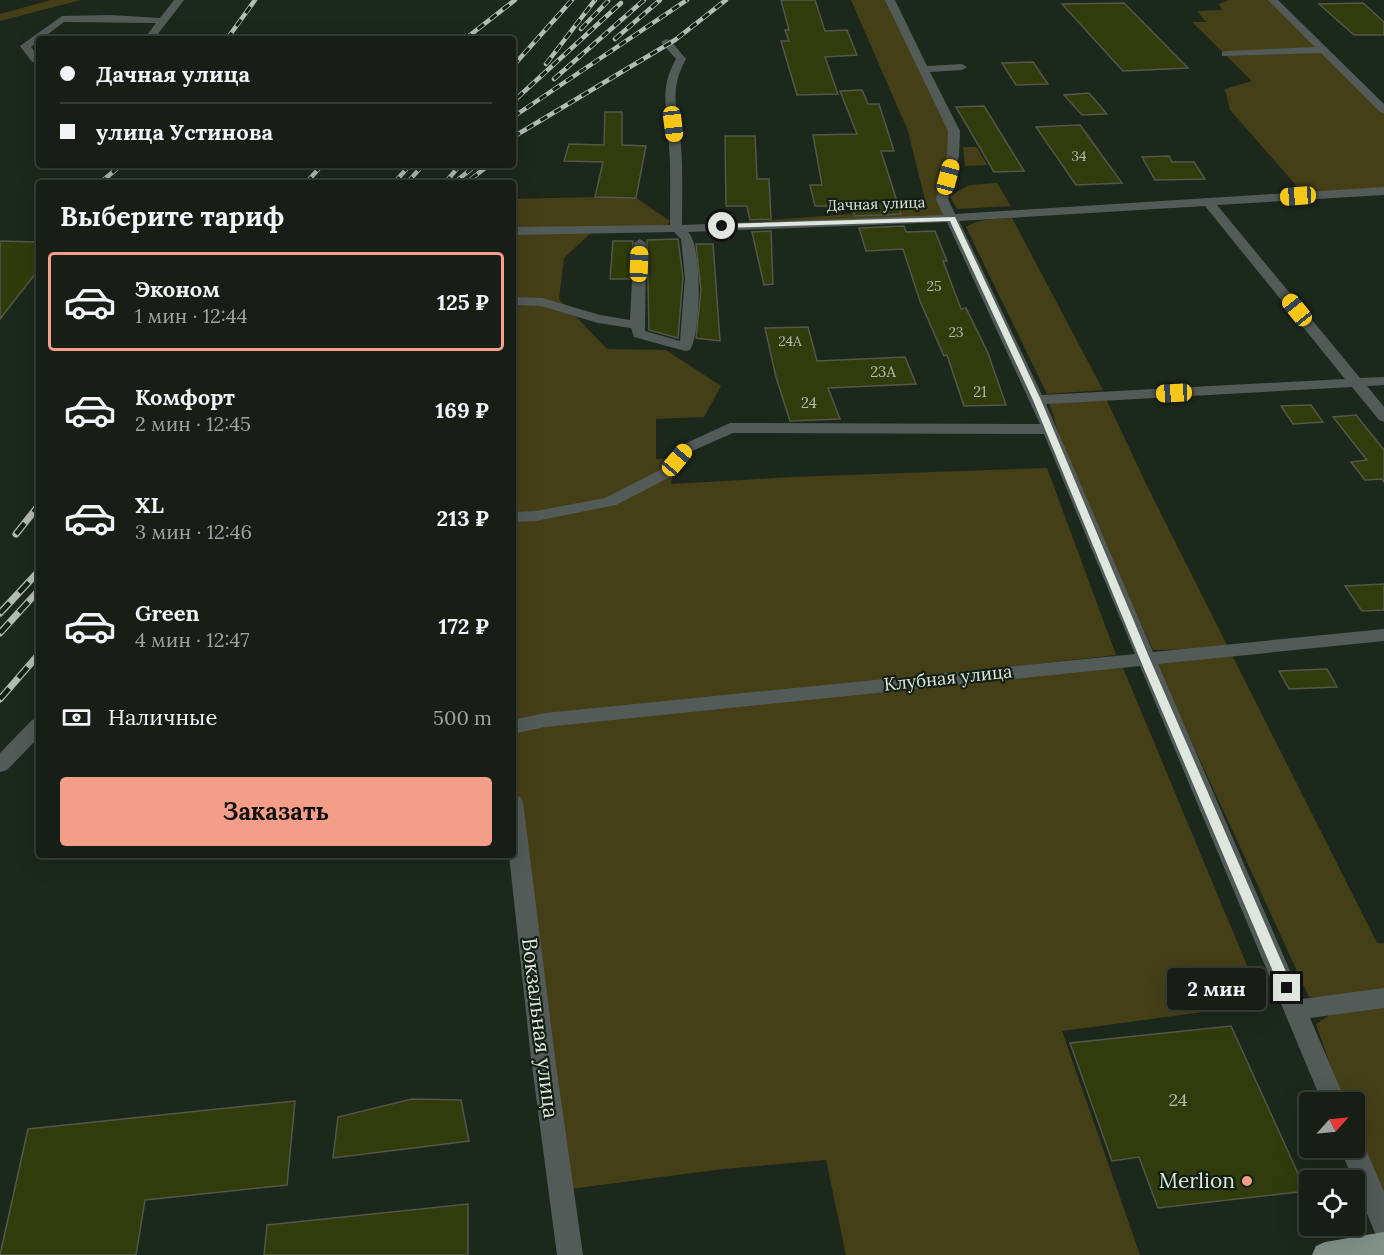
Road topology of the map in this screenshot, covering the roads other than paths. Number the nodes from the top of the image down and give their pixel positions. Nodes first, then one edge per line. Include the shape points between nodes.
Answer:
1 (179, 0) edge
2 (890, 0) edge
3 (1273, 0) edge
4 (163, 21) junction
5 (39, 36) edge
6 (151, 36) edge
7 (36, 38) edge
8 (666, 42) dead end
9 (1323, 50) junction
10 (1226, 54) dead end
11 (36, 60) dead end
12 (962, 67) dead end
13 (923, 69) junction
14 (1384, 110) edge
15 (1384, 191) edge
16 (1209, 203) junction
17 (952, 219) junction
18 (676, 227) junction
19 (516, 231) edge
20 (640, 243) dead end
21 (516, 301) edge
22 (637, 325) junction
23 (1384, 381) edge
24 (1356, 382) junction
25 (1037, 400) junction
26 (1384, 417) edge
27 (1049, 429) junction
28 (516, 517) edge
29 (1384, 634) edge
30 (1144, 657) junction
31 (516, 727) edge
32 (36, 728) edge
33 (0, 765) edge
34 (516, 828) edge
35 (1384, 998) edge
36 (1296, 1010) junction
37 (1330, 1092) edge
38 (1357, 1158) edge
39 (1384, 1224) edge
40 (1384, 1245) edge
41 (570, 1255) edge
42 (1324, 1255) edge

1 - 4 street
2 - 13 street
3 - 9 street
4 - 5 street via 62,19
4 - 6 street
7 - 11 street via 25,46
8 - 18 street via 681,59 672,75 670,104
9 - 10 street
9 - 14 street
12 - 13 street
13 - 17 street via 954,131 953,156 942,199
15 - 16 street, Дачная улица
16 - 17 street, Дачная улица
16 - 24 street
17 - 18 street, Дачная улица
17 - 25 street
18 - 19 street, Дачная улица
18 - 22 street via 687,238 692,277 689,338 685,347 639,334
20 - 22 street
21 - 22 street via 542,302 598,320
23 - 24 street
24 - 25 street
24 - 26 street
25 - 27 street
27 - 28 street via 730,428 687,448 666,473 610,502
27 - 30 street
29 - 30 street, Клубная улица
30 - 31 street, Клубная улица via 545,720
30 - 36 street
32 - 33 street
34 - 41 street, Вокзальная улица
35 - 36 street
36 - 37 street
38 - 39 street
40 - 42 main road

